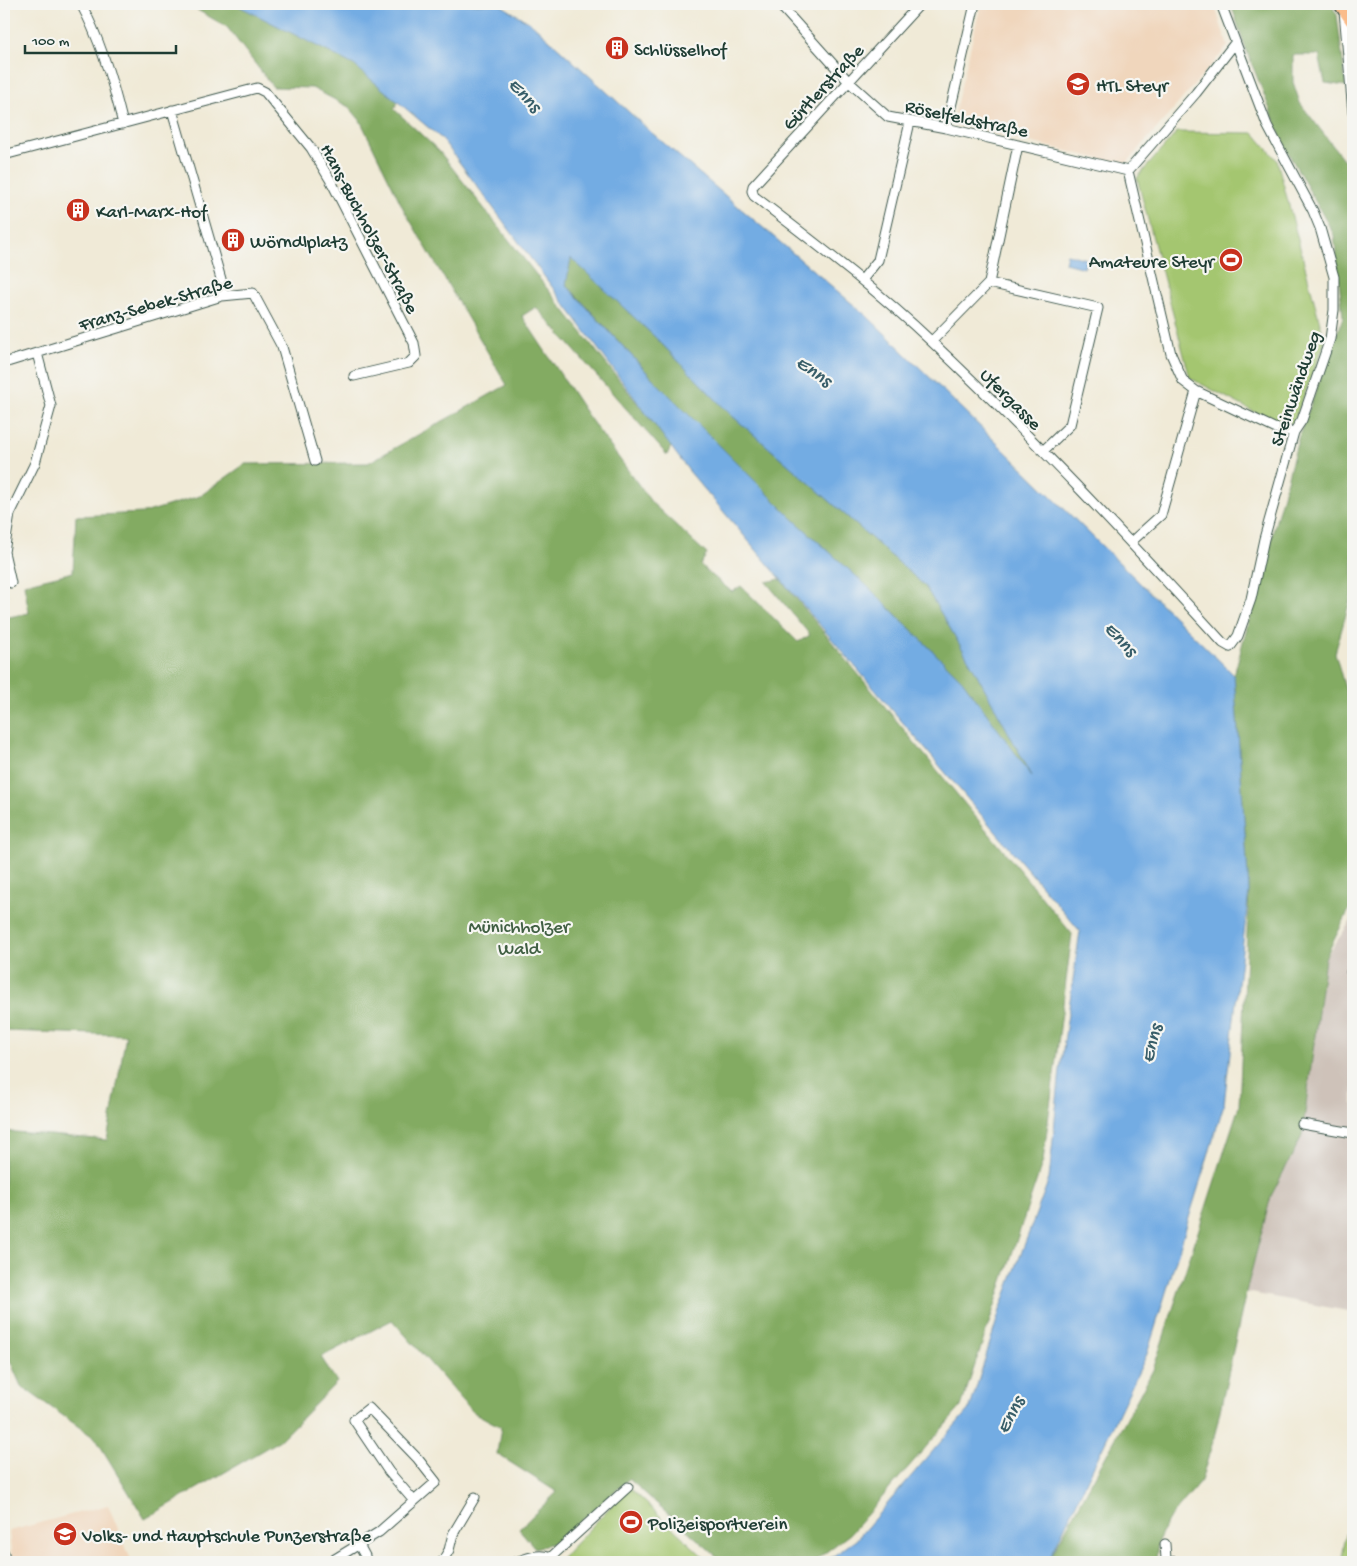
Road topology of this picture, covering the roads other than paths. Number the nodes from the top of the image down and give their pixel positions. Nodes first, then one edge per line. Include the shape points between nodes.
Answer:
1 (81, 4) edge
2 (793, 4) edge
3 (920, 4) edge
4 (975, 4) edge
5 (1221, 4) edge
6 (1343, 5) edge
7 (781, 6) edge
8 (1353, 20) edge
9 (1235, 43) junction
10 (849, 82) junction
11 (172, 110) junction
12 (1353, 113) edge
13 (910, 122) junction
14 (123, 124) junction
15 (946, 128) junction
16 (1018, 145) junction
17 (4, 155) edge
18 (1128, 171) junction
19 (752, 192) joint
20 (862, 280) junction
21 (988, 283) junction
22 (222, 296) junction
23 (932, 341) junction
24 (37, 353) junction
25 (4, 363) edge
26 (354, 376) dead end
27 (1196, 391) junction
28 (1294, 432) junction
29 (1043, 451) junction
30 (315, 461) dead end
31 (1131, 542) junction
32 (11, 583) dead end
33 (1230, 647) joint
34 (1302, 1124) dead end
35 (1353, 1133) edge
36 (628, 1487) dead end
37 (475, 1497) dead end
38 (414, 1501) junction
39 (1165, 1544) dead end
40 (359, 1545) junction
41 (4, 1553) edge
42 (553, 1560) edge
43 (446, 1561) edge
44 (5, 1562) edge
45 (330, 1562) edge
46 (366, 1562) edge
47 (516, 1562) edge
48 (1178, 1562) edge

1 - 14 street via 100,43
2 - 7 street
3 - 10 street, Gürtlerstraße
4 - 15 street
5 - 9 street, Steinwändweg
6 - 8 main road
6 - 12 street
7 - 10 street, Röselfeldstraße
9 - 18 street
9 - 28 street, Steinwändweg via 1267,125 1320,228 1334,277 1330,339 1302,420
10 - 13 street, Röselfeldstraße via 888,117
10 - 19 street, Gürtlerstraße via 752,186
11 - 14 street, Hans-Buchholzer-Straße
11 - 22 street via 223,286
11 - 26 street, Hans-Buchholzer-Straße via 257,88 265,92 311,148 414,343 416,356 409,363
13 - 15 street, Röselfeldstraße
13 - 20 street via 878,260
14 - 17 street, Hans-Buchholzer-Straße
15 - 16 street, Röselfeldstraße
16 - 18 street, Röselfeldstraße
16 - 21 street
18 - 27 street via 1172,354 1184,381
19 - 20 street, Ufergasse
20 - 23 street, Ufergasse
21 - 23 street
21 - 29 street via 1098,308 1070,425
22 - 24 street, Franz-Sebek-Straße
22 - 30 street, Franz-Sebek-Straße via 253,293 282,347
23 - 29 street, Ufergasse
24 - 25 street, Franz-Sebek-Straße
24 - 32 street via 51,406 35,463 10,514 4,552
27 - 28 street via 1274,428
27 - 31 street via 1161,515
28 - 33 street, Steinwändweg via 1251,599 1238,636
29 - 31 street, Ufergasse
31 - 33 street, Ufergasse via 1223,644
34 - 35 street
36 - 42 street
37 - 43 street via 454,1534
38 - 38 street via 436,1482 369,1408 354,1420 389,1472
38 - 40 street
39 - 48 street via 1168,1561
40 - 45 street
40 - 46 street
41 - 44 street
42 - 47 street via 534,1556

